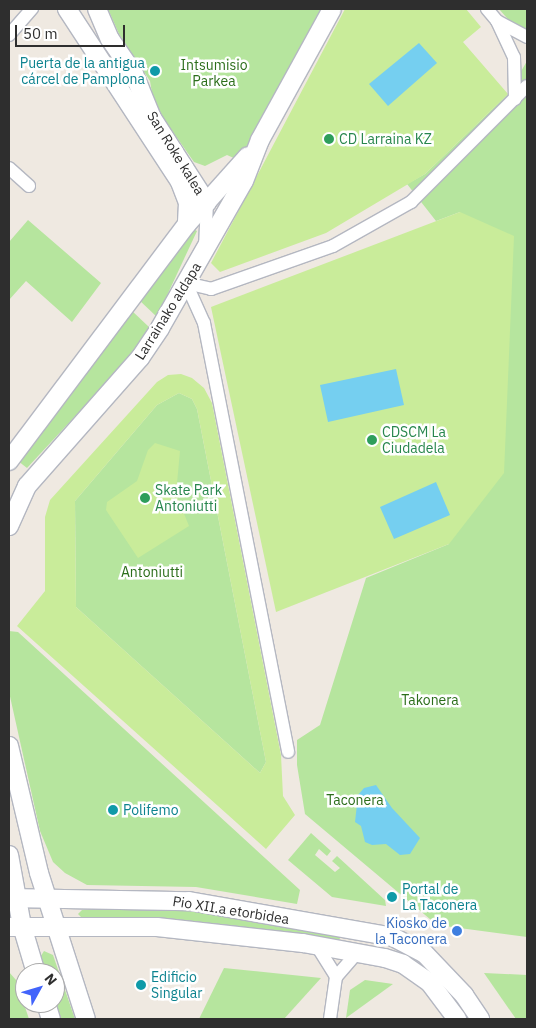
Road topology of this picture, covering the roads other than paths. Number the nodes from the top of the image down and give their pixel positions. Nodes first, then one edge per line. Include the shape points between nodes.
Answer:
1 (32, 9) edge
2 (67, 9) edge
3 (97, 9) edge
4 (332, 9) edge
5 (487, 9) edge
6 (497, 21) junction
7 (9, 35) edge
8 (527, 37) edge
9 (527, 86) edge
10 (515, 99) junction
11 (260, 140) junction
12 (9, 168) edge
13 (29, 186) dead end
14 (207, 203) junction
15 (187, 224) junction
16 (205, 250) junction
17 (186, 283) junction
18 (9, 460) edge
19 (9, 526) edge
20 (9, 746) edge
21 (288, 752) dead end
22 (9, 855) edge
23 (50, 897) junction
24 (13, 898) edge
25 (55, 925) junction
26 (362, 930) junction
27 (13, 931) edge
28 (317, 946) junction
29 (357, 953) junction
30 (29, 963) edge
31 (336, 977) junction
32 (86, 1019) edge
33 (330, 1019) edge
34 (457, 1019) edge
35 (480, 1019) edge

1 - 7 street
2 - 15 street, San Roke kalea via 180,182 188,203
3 - 14 street, San Roke kalea via 110,39 134,74 152,118
4 - 11 street, Larrainako aldapa
5 - 6 street
6 - 8 street
6 - 10 street via 514,57
9 - 10 street
10 - 17 street via 411,202 333,246 211,289
11 - 14 street, Larrainako aldapa
11 - 16 street, Larrainako aldapa via 244,181
12 - 13 street
14 - 15 street, Larrainako aldapa
14 - 16 street, San Roke kalea
15 - 18 street, Larrainako aldapa
16 - 17 street, Larrainako aldapa
17 - 19 street, Larrainako aldapa via 140,358 27,486
17 - 21 street via 204,323
20 - 23 street via 39,873
22 - 24 street
23 - 24 street, Pio XII.a etorbidea
23 - 25 street
23 - 26 street, Pio XII.a etorbidea via 190,901
24 - 25 street
24 - 27 street
25 - 27 street, Pio XII.a etorbidea
25 - 28 street, Pio XII.a etorbidea via 157,927
25 - 32 street
26 - 29 street
26 - 35 street, Pio XII.a etorbidea via 393,937 425,954 464,995
27 - 30 street
28 - 29 street, Pio XII.a etorbidea
28 - 31 street
29 - 31 street
29 - 34 street, Pio XII.a etorbidea via 403,964 430,983
31 - 33 street

